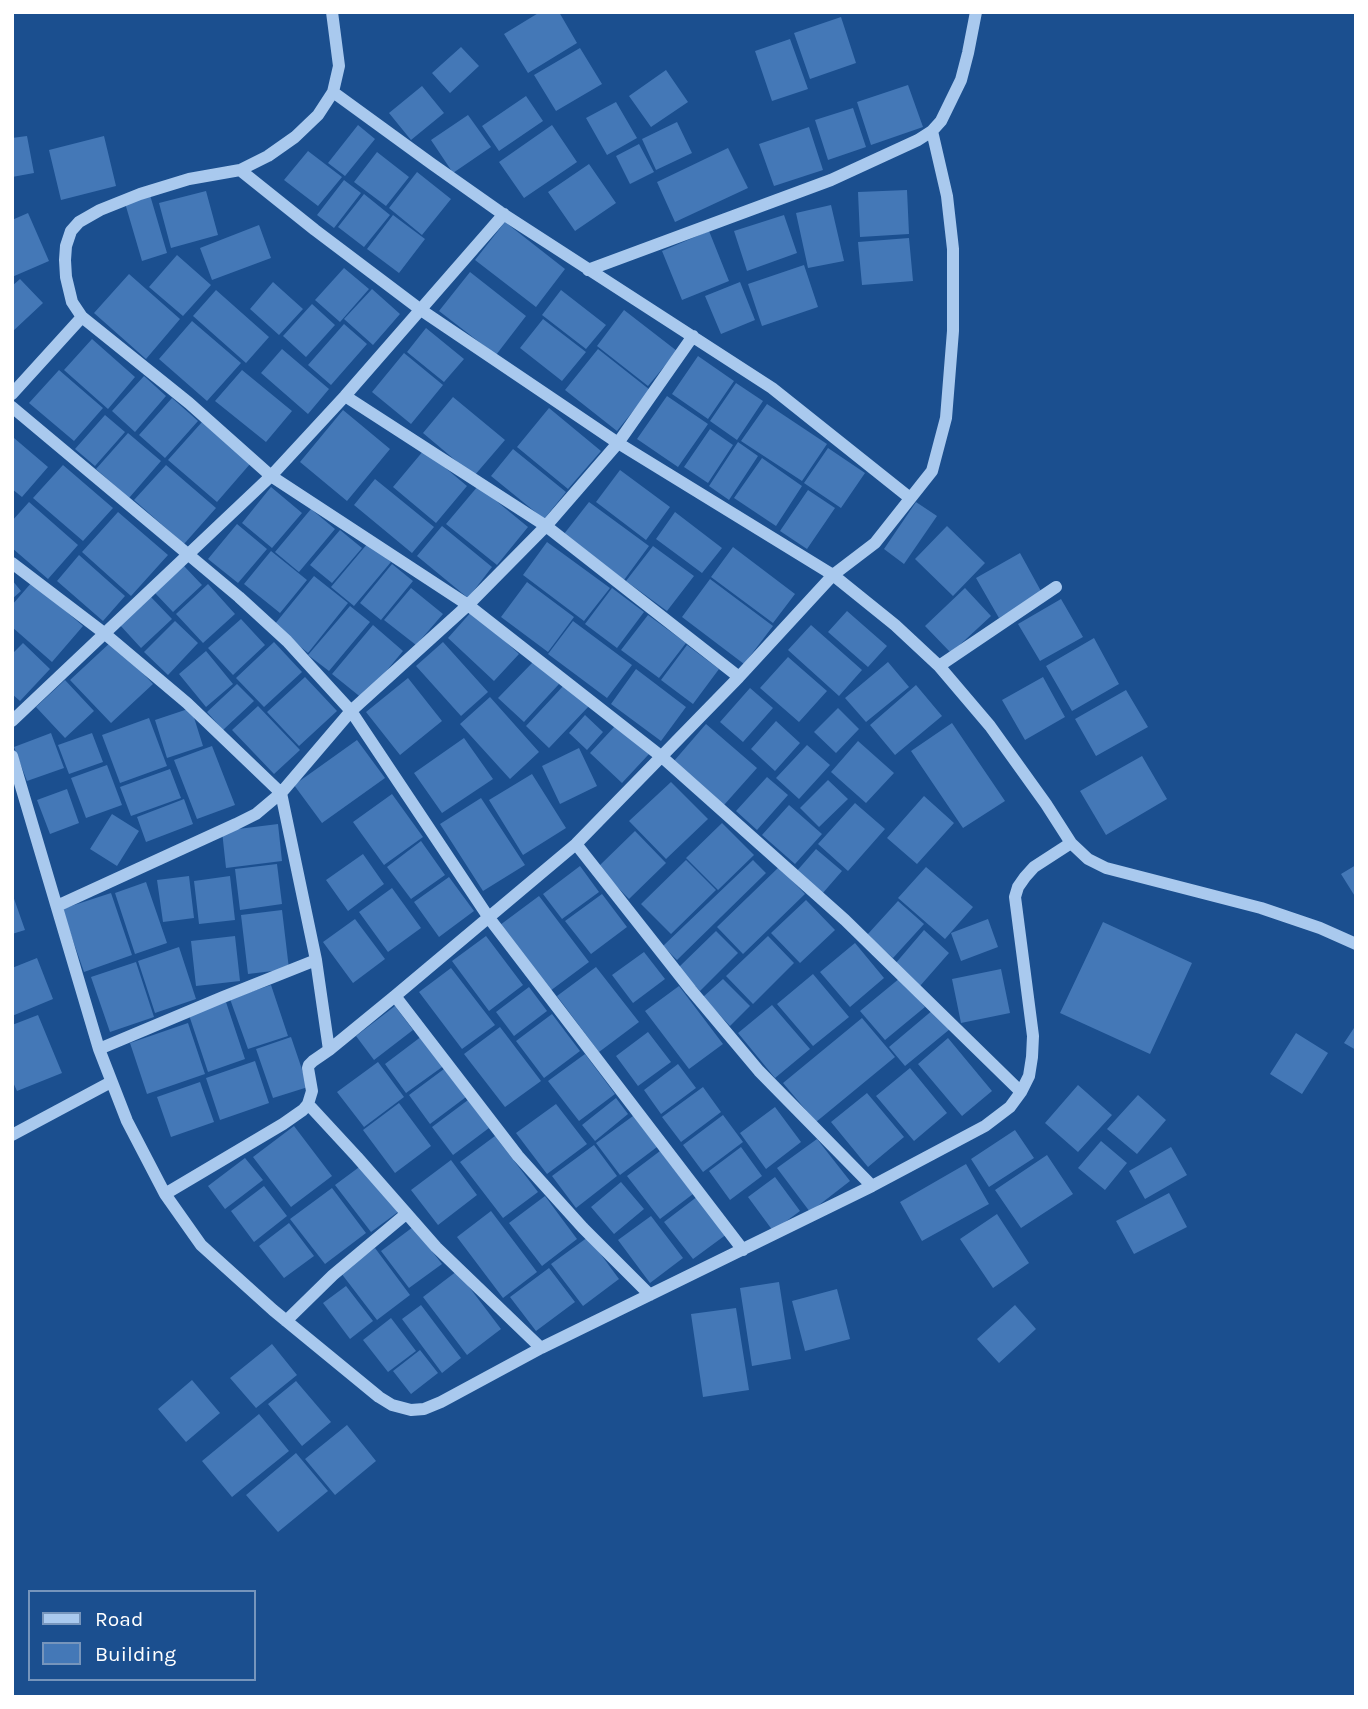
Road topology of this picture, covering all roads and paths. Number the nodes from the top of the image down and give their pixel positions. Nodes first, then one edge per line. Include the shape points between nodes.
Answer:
1 (332, 12) edge
2 (976, 12) edge
3 (333, 92) junction
4 (932, 131) junction
5 (240, 170) junction
6 (504, 214) junction
7 (588, 270) junction
8 (421, 310) junction
9 (82, 317) junction
10 (693, 336) junction
11 (12, 394) edge
12 (345, 396) junction
13 (12, 407) edge
14 (618, 443) junction
15 (271, 476) junction
16 (910, 498) junction
17 (546, 526) junction
18 (187, 555) junction
19 (12, 563) edge
20 (833, 575) junction
21 (1056, 587) dead end
22 (468, 605) junction
23 (104, 633) junction
24 (939, 666) junction
25 (739, 677) junction
26 (351, 711) junction
27 (12, 721) edge
28 (12, 756) edge
29 (662, 757) junction
30 (281, 793) junction
31 (1071, 843) junction
32 (576, 844) junction
33 (57, 906) junction
34 (489, 918) junction
35 (1356, 944) edge
36 (316, 960) junction
37 (395, 996) junction
38 (99, 1049) junction
39 (329, 1050) junction
40 (111, 1082) junction
41 (1021, 1091) junction
42 (308, 1104) junction
43 (12, 1135) edge
44 (872, 1186) junction
45 (165, 1194) junction
46 (406, 1214) junction
47 (743, 1250) junction
48 (650, 1295) junction
49 (286, 1321) junction
50 (541, 1348) junction

1 - 3 street via 339,66
2 - 4 street via 961,80
3 - 5 street via 295,137
3 - 6 street
4 - 7 street via 820,184
4 - 16 street via 953,249 953,331 947,418 932,471
5 - 8 street
5 - 9 street via 140,194 79,222 71,231 65,260 72,302
6 - 7 street
6 - 8 street
7 - 10 street
8 - 12 street
8 - 14 street
9 - 11 street
9 - 15 street
10 - 14 street
10 - 16 street via 772,388
12 - 15 street
12 - 17 street
13 - 18 street
14 - 17 street
14 - 20 street
15 - 18 street
15 - 22 street
16 - 20 street via 875,543
17 - 22 street
17 - 25 street
18 - 23 street
18 - 26 street via 287,641
19 - 23 street
20 - 24 street
20 - 25 street
21 - 24 street
22 - 26 street
22 - 29 street
23 - 27 street
23 - 30 street via 187,703
24 - 31 street via 990,726
25 - 29 street
26 - 30 street
26 - 34 street
28 - 33 street
29 - 32 street
29 - 41 street via 845,920
30 - 33 street via 256,814
30 - 36 street
31 - 35 street via 1106,868 1261,908
31 - 41 street via 1034,867 1015,897 1033,1036 1029,1076
32 - 34 street
32 - 44 street via 760,1071
33 - 38 street
34 - 37 street
34 - 47 street
36 - 38 street
36 - 39 street
37 - 39 street
37 - 48 street via 518,1156
38 - 40 street
39 - 42 street via 309,1065 312,1091
40 - 43 street
40 - 45 street
41 - 44 street via 1010,1107 985,1126
42 - 45 street via 283,1124
42 - 46 street
44 - 47 street
45 - 49 street via 201,1245
46 - 49 street
46 - 50 street
47 - 48 street
48 - 50 street
49 - 50 street via 379,1397 411,1410 441,1402

